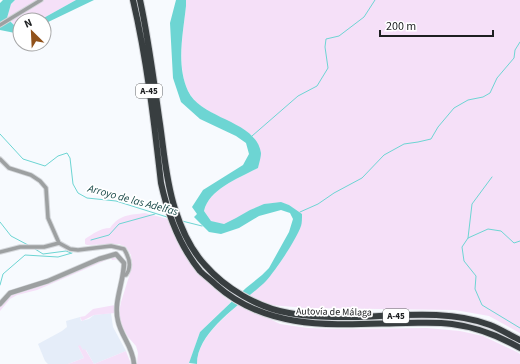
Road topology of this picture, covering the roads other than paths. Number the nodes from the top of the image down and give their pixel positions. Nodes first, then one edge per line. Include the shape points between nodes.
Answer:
1 (41, 0) edge
2 (133, 0) edge
3 (140, 0) edge
4 (0, 25) edge
5 (0, 159) edge
6 (59, 243) junction
7 (0, 252) edge
8 (124, 275) junction
9 (0, 304) edge
10 (268, 311) junction
11 (520, 340) edge
12 (520, 348) edge
13 (134, 364) edge

1 - 4 street
2 - 10 highway, Autovía de Málaga / A-45 via 147,76 161,183 174,227 188,254 213,283 234,300
3 - 10 highway, Autovía de Málaga / A-45 via 168,181 186,236 205,266 239,294
5 - 6 street via 9,168 31,175 46,188 48,218
6 - 7 street
6 - 8 street via 78,250 112,246 124,249 130,264 128,273
8 - 9 street via 124,262 116,254 109,255 48,281 10,293
8 - 13 street via 117,308 118,321 133,353
10 - 11 highway, Autovía de Málaga / A-45 via 315,316 431,315 463,318 489,325
10 - 12 highway, Autovía de Málaga / A-45 via 290,321 321,324 425,322 467,326 487,332

